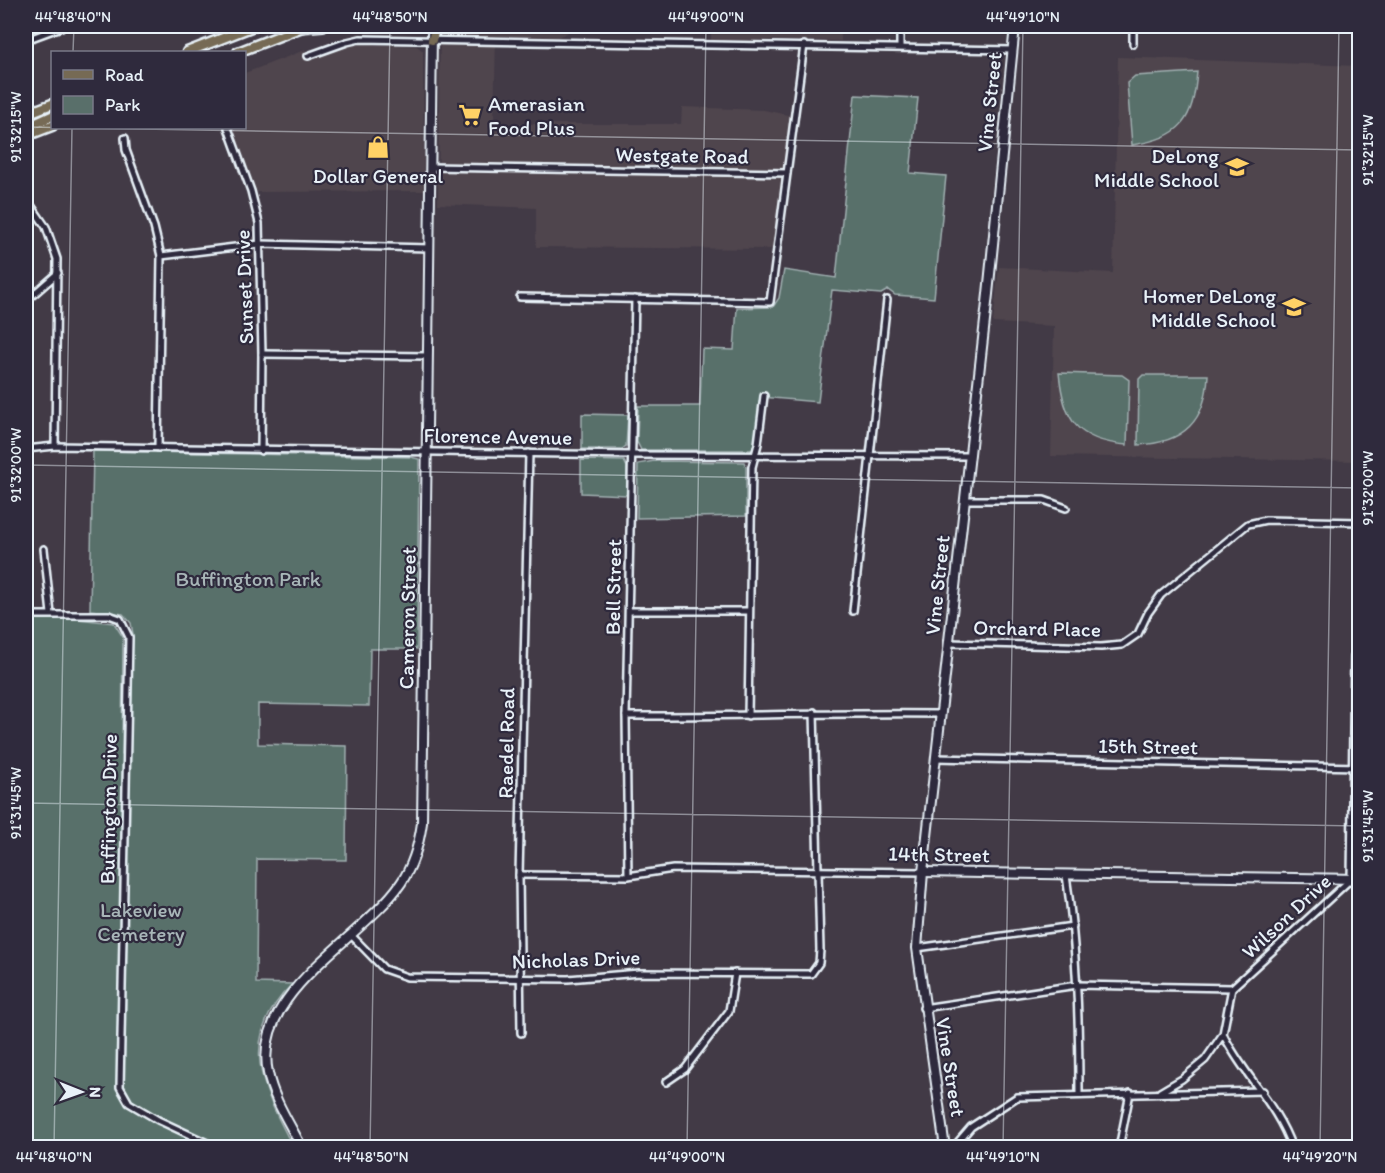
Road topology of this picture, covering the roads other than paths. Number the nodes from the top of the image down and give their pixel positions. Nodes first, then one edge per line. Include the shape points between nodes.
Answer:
1 (64, 26) edge
2 (254, 26) edge
3 (322, 26) edge
4 (434, 26) edge
5 (900, 26) edge
6 (1015, 26) edge
7 (1133, 26) edge
8 (301, 27) edge
9 (26, 40) edge
10 (432, 40) junction
11 (1133, 44) dead end
12 (804, 45) junction
13 (900, 47) junction
14 (1013, 50) junction
15 (190, 51) edge
16 (241, 51) edge
17 (308, 56) dead end
18 (51, 104) edge
19 (26, 114) edge
20 (51, 116) edge
21 (51, 126) edge
22 (26, 128) edge
23 (228, 129) edge
24 (26, 136) edge
25 (125, 138) dead end
26 (431, 167) junction
27 (787, 173) junction
28 (26, 198) edge
29 (260, 244) junction
30 (430, 248) junction
31 (161, 256) junction
32 (58, 273) junction
33 (520, 297) dead end
34 (635, 299) junction
35 (887, 300) dead end
36 (26, 301) edge
37 (262, 354) junction
38 (428, 356) junction
39 (764, 396) dead end
40 (55, 446) junction
41 (158, 448) junction
42 (26, 449) edge
43 (261, 451) junction
44 (427, 452) junction
45 (529, 453) junction
46 (632, 455) junction
47 (755, 455) junction
48 (970, 456) junction
49 (869, 457) junction
50 (965, 500) junction
51 (1066, 508) dead end
52 (1359, 522) edge
53 (44, 549) dead end
54 (629, 611) junction
55 (748, 611) junction
56 (853, 611) dead end
57 (51, 614) junction
58 (26, 615) edge
59 (949, 643) junction
60 (1357, 656) edge
61 (814, 712) junction
62 (940, 714) junction
63 (626, 716) junction
64 (747, 716) junction
65 (935, 758) junction
66 (1356, 767) edge
67 (819, 870) junction
68 (923, 872) junction
69 (519, 874) junction
70 (1066, 875) junction
71 (628, 876) junction
72 (1355, 879) edge
73 (1073, 926) junction
74 (351, 935) junction
75 (917, 948) junction
76 (735, 973) junction
77 (520, 978) junction
78 (1077, 985) junction
79 (1232, 988) junction
80 (923, 1008) junction
81 (520, 1033) dead end
82 (1223, 1034) junction
83 (666, 1082) dead end
84 (1263, 1091) junction
85 (1160, 1092) junction
86 (1130, 1093) junction
87 (1079, 1094) junction
88 (218, 1148) edge
89 (302, 1148) edge
90 (945, 1148) edge
91 (953, 1148) edge
92 (1119, 1148) edge
93 (1292, 1148) edge

1 - 9 street
2 - 15 main road
3 - 8 street
4 - 10 main road
5 - 13 street
6 - 14 street, Vine Street
7 - 11 street
8 - 16 main road
10 - 12 street
10 - 17 street via 360,39
10 - 26 street, Cameron Street
12 - 13 street
12 - 27 street
13 - 14 street
14 - 48 street, Vine Street
18 - 19 main road
20 - 22 main road
21 - 24 main road
23 - 29 street, Sunset Drive via 251,191
25 - 31 street
26 - 27 street, Westgate Road
26 - 30 street, Cameron Street
27 - 34 street via 770,302
28 - 32 street via 50,236
29 - 30 street
29 - 31 street
29 - 37 street, Sunset Drive
30 - 38 street, Cameron Street
31 - 41 street
32 - 36 street
32 - 40 street
33 - 34 street
34 - 46 street, Bell Street
35 - 49 street
37 - 38 street
37 - 43 street, Sunset Drive
38 - 44 street, Cameron Street
39 - 47 street
40 - 41 street, Florence Avenue
40 - 42 street, Florence Avenue
41 - 43 street, Florence Avenue
43 - 44 street, Florence Avenue
44 - 45 street, Florence Avenue
44 - 74 street, Cameron Street via 422,823 418,847 400,884
45 - 46 street, Florence Avenue
45 - 69 street, Raedel Road
46 - 47 street, Florence Avenue
46 - 54 street, Bell Street
47 - 49 street, Florence Avenue
47 - 55 street
48 - 49 street, Florence Avenue
48 - 50 street, Vine Street
49 - 56 street
50 - 51 street via 1044,500
50 - 59 street, Vine Street
52 - 59 street, Orchard Place via 1266,520 1248,524 1161,595 1138,634 1122,645
53 - 57 street
54 - 55 street
54 - 63 street, Bell Street
55 - 64 street
57 - 58 street, Buffington Drive
57 - 88 street, Buffington Drive via 109,615 120,619 129,637 120,1087 129,1102
59 - 62 street, Vine Street
60 - 66 street, Wilson Drive
61 - 62 street
61 - 64 street
61 - 67 street
62 - 65 street, Vine Street
63 - 64 street
63 - 71 street, Bell Street
65 - 66 street, 15th Street
65 - 68 street, Vine Street
66 - 72 street, Wilson Drive
67 - 68 street, 14th Street
67 - 71 street, 14th Street via 673,869
67 - 76 street, Nicholas Drive via 816,970 811,974
68 - 70 street, 14th Street
68 - 75 street, Vine Street
69 - 71 street, 14th Street
69 - 77 street, Raedel Road
70 - 72 street, 14th Street
70 - 73 street
72 - 79 street, Wilson Drive
73 - 75 street
73 - 78 street
74 - 77 street, Nicholas Drive via 384,969 396,974
74 - 89 street, Cameron Street via 284,1002 271,1026 267,1071
75 - 80 street, Vine Street
76 - 77 street, Nicholas Drive
76 - 83 street via 731,1002 720,1025 685,1069
77 - 81 street, Raedel Road
78 - 79 street
78 - 80 street
78 - 87 street
79 - 82 street
80 - 90 street, Vine Street
82 - 84 street via 1234,1056
82 - 85 street via 1205,1060
84 - 85 street
84 - 93 street
85 - 86 street
86 - 87 street
86 - 92 street
87 - 91 street via 1017,1097 971,1127

